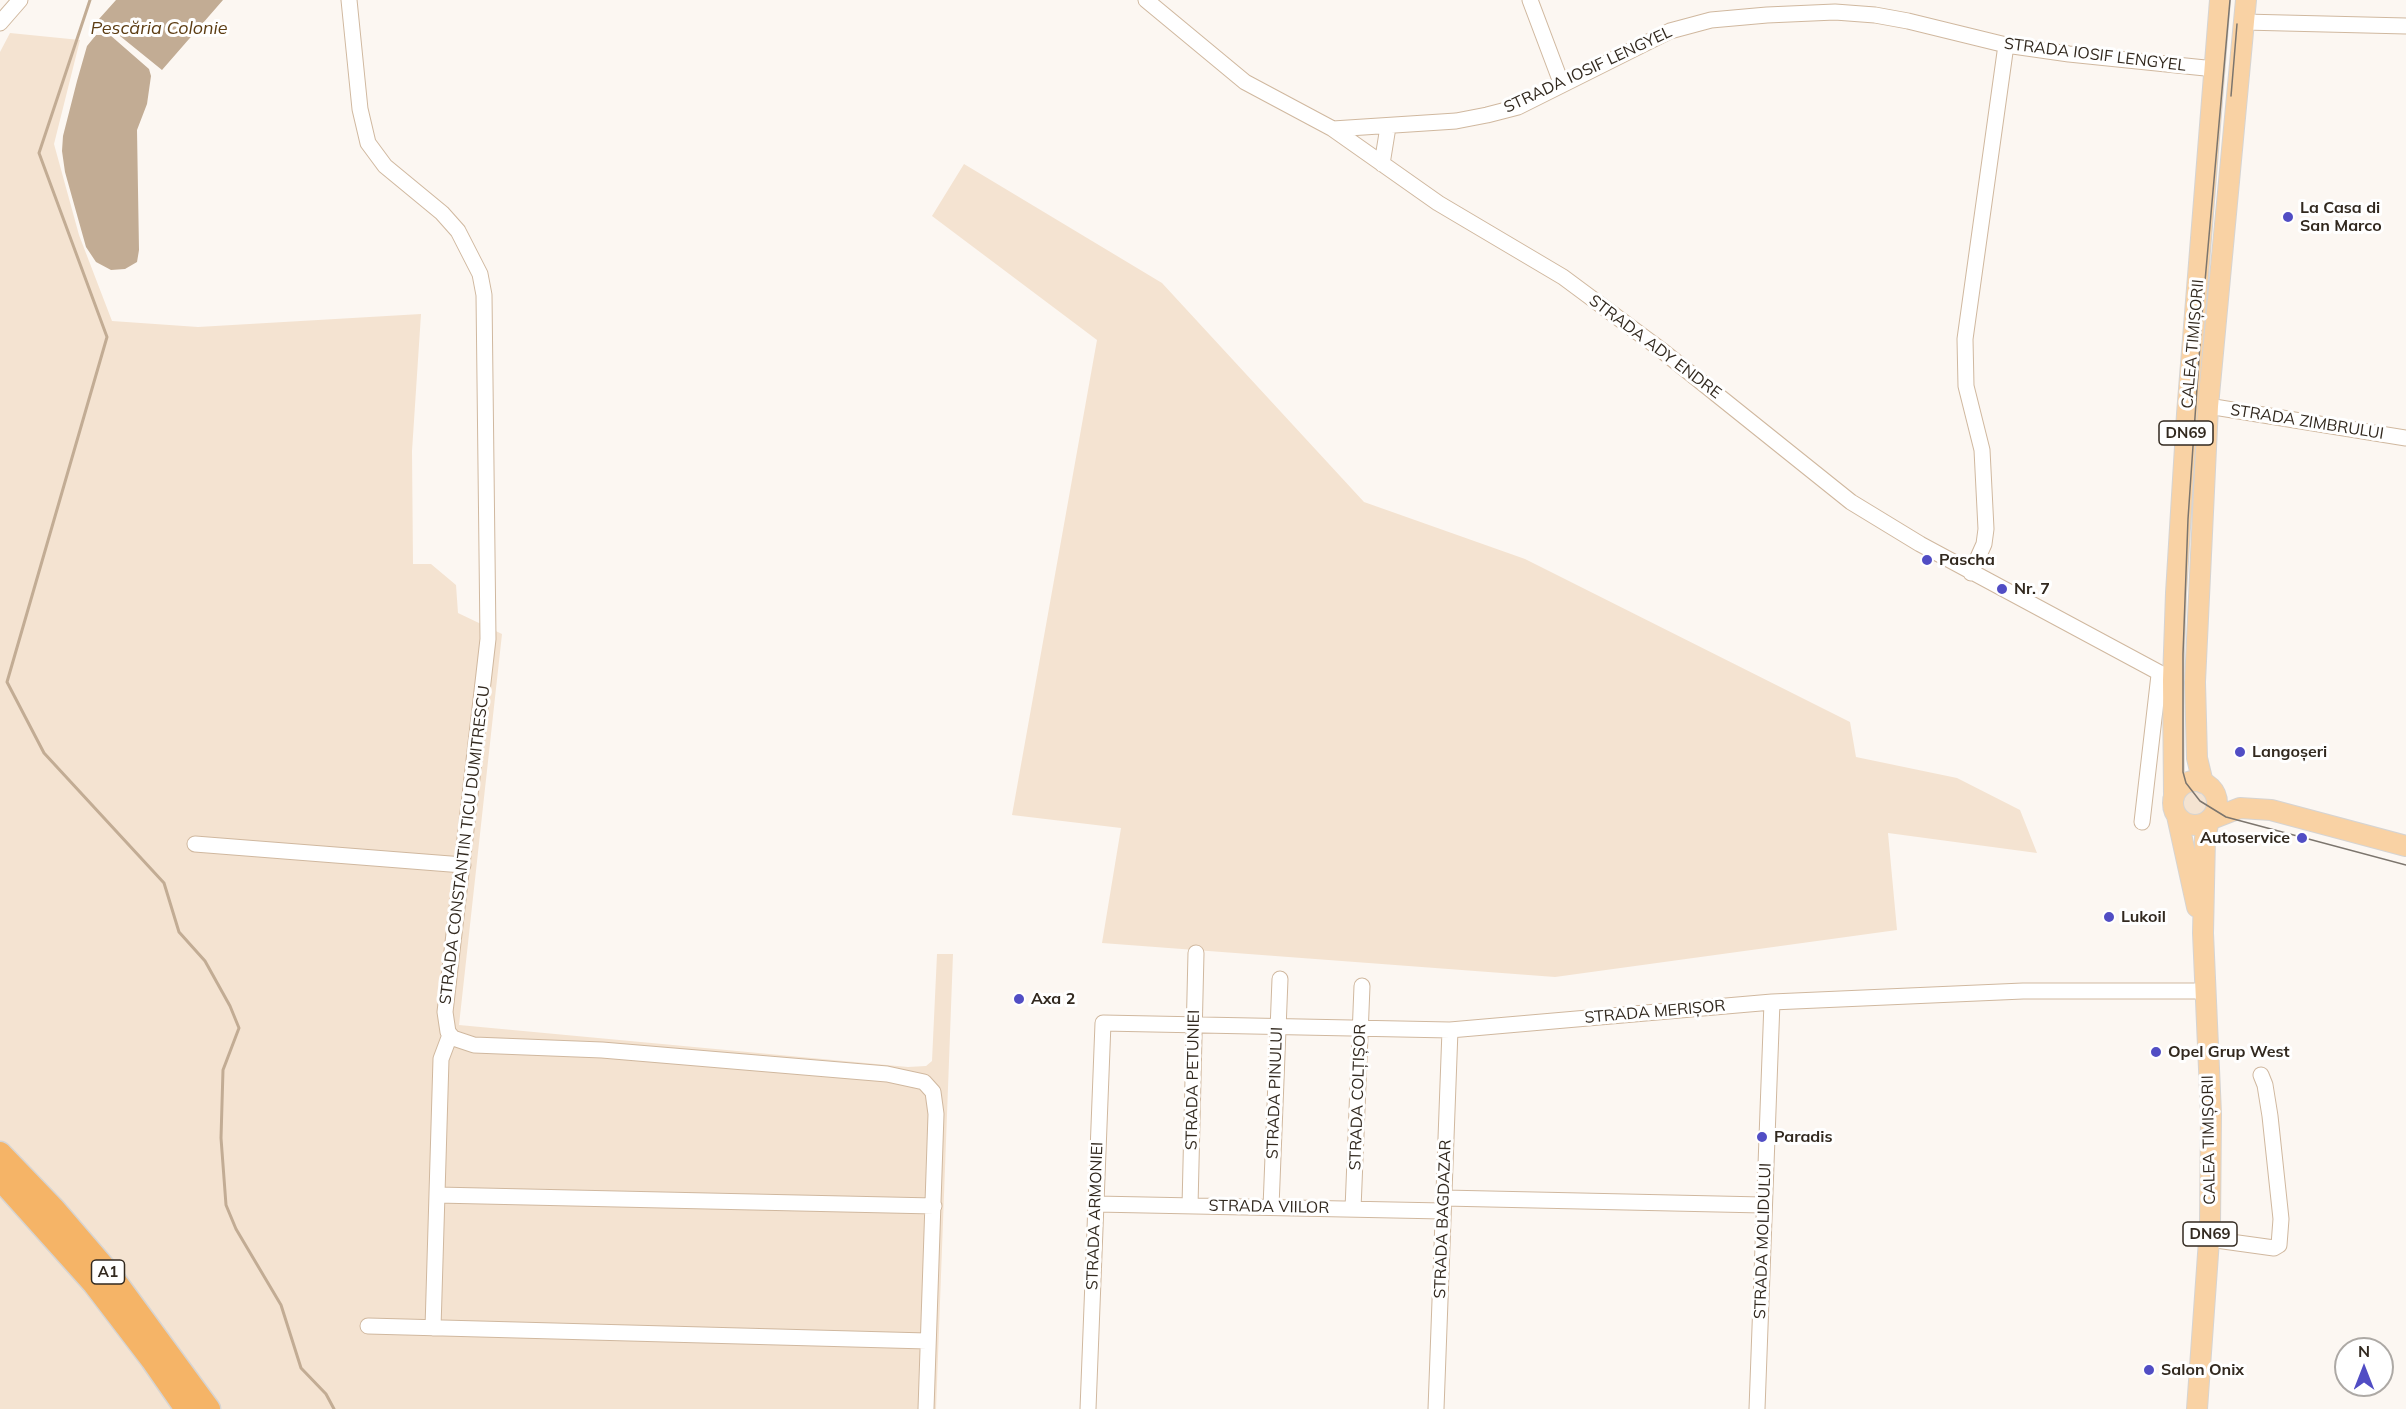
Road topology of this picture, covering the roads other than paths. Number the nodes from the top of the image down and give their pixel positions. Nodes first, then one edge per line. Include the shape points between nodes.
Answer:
1 (20, 0) edge
2 (349, 0) edge
3 (1146, 0) edge
4 (1530, 0) edge
5 (2220, 0) edge
6 (2246, 0) edge
7 (2244, 22) junction
8 (0, 23) edge
9 (2406, 26) edge
10 (2006, 45) junction
11 (2215, 69) junction
12 (1562, 85) junction
13 (1389, 127) junction
14 (1333, 129) junction
15 (1382, 164) junction
16 (2208, 406) junction
17 (2406, 438) edge
18 (1971, 573) junction
19 (2166, 678) junction
20 (2205, 784) junction
21 (2174, 797) junction
22 (2271, 810) junction
23 (2177, 816) junction
24 (2209, 820) junction
25 (2142, 822) dead end
26 (195, 844) dead end
27 (2406, 846) edge
28 (463, 865) junction
29 (2204, 933) junction
30 (1196, 953) dead end
31 (1280, 979) dead end
32 (1362, 986) dead end
33 (2206, 991) junction
34 (1772, 1002) junction
35 (1103, 1023) joint
36 (1195, 1026) junction
37 (1277, 1027) junction
38 (1360, 1027) junction
39 (1450, 1030) junction
40 (450, 1035) junction
41 (2261, 1075) dead end
42 (0, 1153) edge
43 (0, 1179) edge
44 (437, 1195) junction
45 (1096, 1204) junction
46 (1443, 1204) junction
47 (1763, 1205) junction
48 (934, 1206) junction
49 (1190, 1206) junction
50 (1271, 1207) junction
51 (1353, 1209) junction
52 (2209, 1239) junction
53 (368, 1326) dead end
54 (433, 1328) junction
55 (927, 1341) junction
56 (203, 1407) edge
57 (926, 1409) edge
58 (1088, 1409) edge
59 (1436, 1409) edge
60 (1757, 1409) edge
61 (2197, 1409) edge

1 - 8 street
2 - 28 street, STRADA CONSTANTIN TICU DUMITRESCU via 360,109 368,143 385,166 458,231 480,273 484,295 488,639
3 - 14 street, STRADA ADY ENDRE via 1245,82
4 - 12 street
5 - 11 main road, CALEA TIMIȘORII / DN69
6 - 7 main road, CALEA TIMIȘORII / DN69
7 - 9 street
7 - 16 main road, CALEA TIMIȘORII / DN69
10 - 11 street, STRADA IOSIF LENGYEL
10 - 12 street, STRADA IOSIF LENGYEL via 1875,15 1767,15 1712,20 1670,31
10 - 18 street via 1965,339 1966,386 1982,450 1986,529
11 - 19 main road, CALEA TIMIȘORII / DN69
12 - 13 street, STRADA IOSIF LENGYEL via 1518,107 1487,115
13 - 14 street, STRADA IOSIF LENGYEL
13 - 15 street
14 - 15 street, STRADA ADY ENDRE
15 - 18 street, STRADA ADY ENDRE via 1457,216 1563,278 1660,349 1851,502
16 - 17 street, STRADA ZIMBRULUI
16 - 20 main road, CALEA TIMIȘORII / DN69 via 2195,682 2197,758
18 - 19 street, STRADA ADY ENDRE
19 - 21 main road, CALEA TIMIȘORII / DN69
19 - 25 street
20 - 21 main road via 2186,783
20 - 22 main road via 2259,802
20 - 24 main road, DN69 via 2217,801
21 - 23 main road, DN69
22 - 24 main road via 2240,808
22 - 27 main road
23 - 24 main road via 2193,825
23 - 29 main road, CALEA TIMIȘORII / DN69
24 - 29 main road, CALEA TIMIȘORII / DN69 via 2205,837
26 - 28 street
28 - 40 street, STRADA CONSTANTIN TICU DUMITRESCU via 445,1012
29 - 33 main road, CALEA TIMIȘORII / DN69
30 - 36 street, STRADA PETUNIEI
31 - 37 street, STRADA PINULUI
32 - 38 street, STRADA COLȚIȘOR
33 - 34 street, STRADA MERIȘOR via 2045,991
33 - 52 main road, CALEA TIMIȘORII / DN69 via 2211,1114
34 - 39 street, STRADA MERIȘOR
34 - 47 street, STRADA MOLIDULUI
35 - 36 street, STRADA MERIȘOR
35 - 45 street, STRADA ARMONIEI
36 - 37 street, STRADA MERIȘOR
36 - 49 street, STRADA PETUNIEI
37 - 38 street, STRADA MERIȘOR
37 - 50 street, STRADA PINULUI
38 - 39 street, STRADA MERIȘOR
38 - 51 street, STRADA COLȚIȘOR
39 - 46 street, STRADA BAGDAZAR
40 - 44 street via 441,1059
40 - 48 street via 474,1045 602,1050 917,1079 929,1086 934,1098
41 - 52 street via 2270,1116 2281,1219 2279,1245 2274,1248
42 - 56 highway, A1 via 110,1274
43 - 56 highway, A1 via 94,1284 153,1360
44 - 48 street
44 - 54 street
45 - 49 street, STRADA VIILOR
45 - 58 street, STRADA ARMONIEI
46 - 47 street, STRADA VIILOR
46 - 51 street, STRADA VIILOR
46 - 59 street, STRADA BAGDAZAR
47 - 60 street, STRADA MOLIDULUI
48 - 55 street
49 - 50 street, STRADA VIILOR
50 - 51 street, STRADA VIILOR
52 - 61 main road, CALEA TIMIȘORII / DN69
53 - 54 street
54 - 55 street
55 - 57 street

